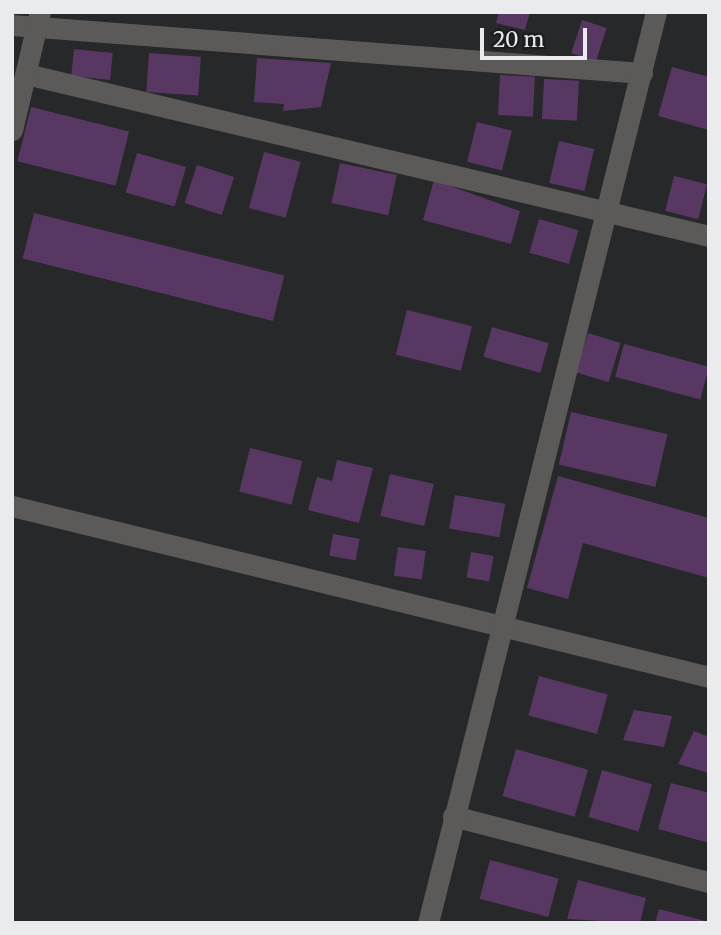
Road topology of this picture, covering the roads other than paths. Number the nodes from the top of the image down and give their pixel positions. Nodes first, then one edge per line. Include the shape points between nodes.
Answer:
1 (656, 12) edge
2 (38, 20) edge
3 (12, 26) edge
4 (642, 73) junction
5 (26, 74) junction
6 (12, 130) edge
7 (603, 214) junction
8 (709, 236) edge
9 (12, 506) edge
10 (503, 626) junction
11 (709, 677) edge
12 (453, 816) junction
13 (709, 882) edge
14 (428, 923) edge

1 - 4 street
2 - 3 street
2 - 4 street
2 - 5 street
4 - 7 street
5 - 6 street
5 - 7 street
7 - 8 street
7 - 10 street
9 - 10 street
10 - 11 street
10 - 12 street
12 - 13 street
12 - 14 street

